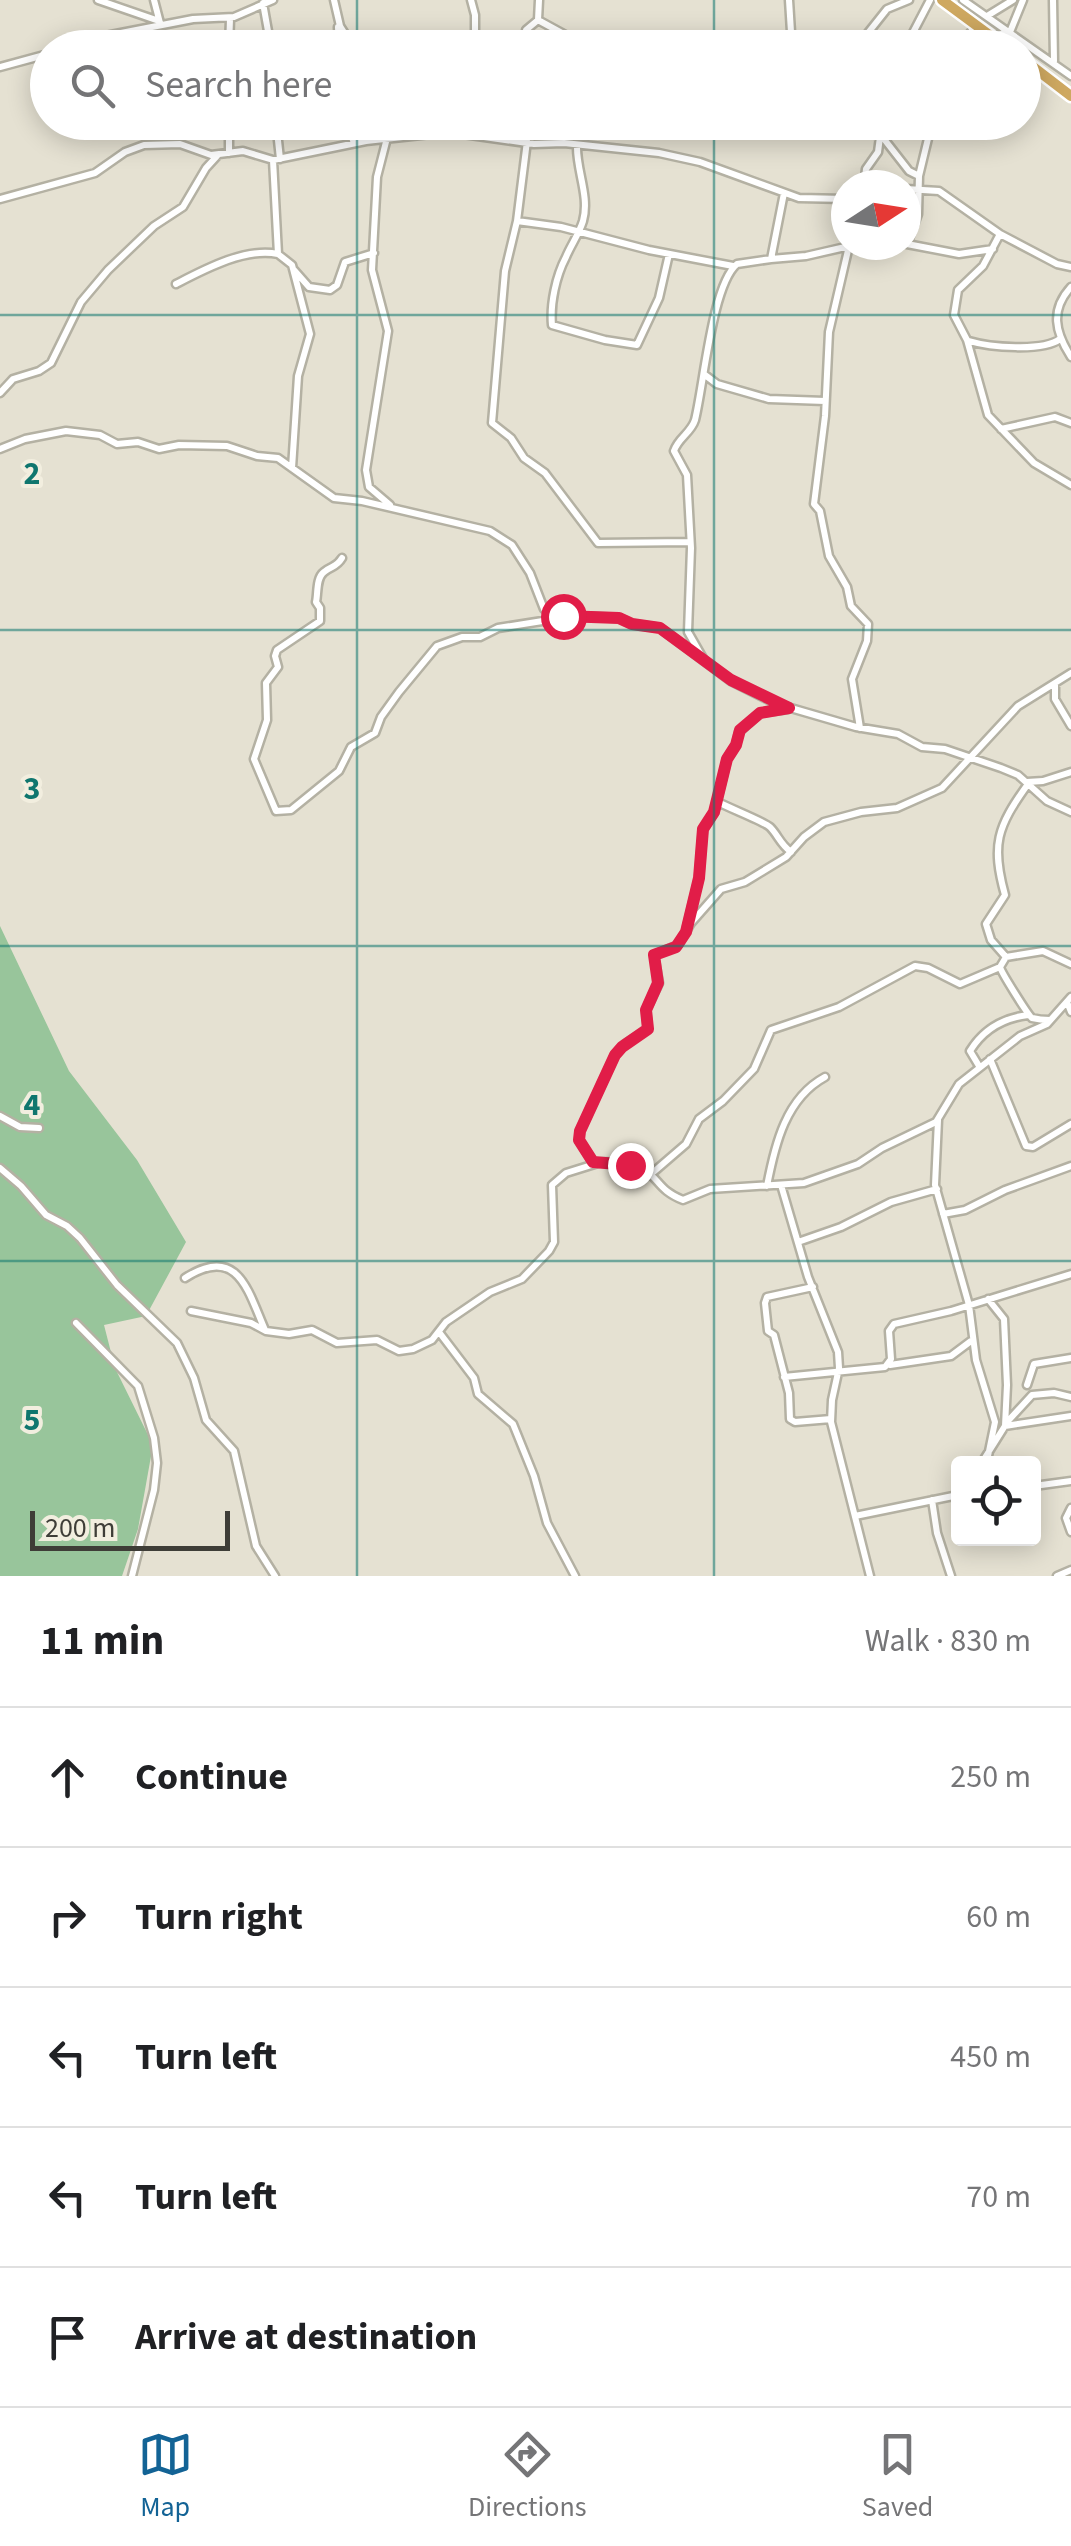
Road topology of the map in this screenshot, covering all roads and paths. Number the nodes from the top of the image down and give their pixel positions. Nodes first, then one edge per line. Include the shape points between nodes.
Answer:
1 (98, 0) edge
2 (154, 0) edge
3 (273, 0) edge
4 (334, 0) edge
5 (471, 0) edge
6 (539, 0) edge
7 (789, 0) edge
8 (909, 0) edge
9 (930, 0) edge
10 (942, 0) edge
11 (964, 0) edge
12 (1013, 0) edge
13 (1023, 0) edge
14 (1053, 0) edge
15 (258, 3) edge
16 (987, 16) junction
17 (230, 18) junction
18 (538, 20) junction
19 (338, 21) junction
20 (160, 23) junction
21 (977, 26) junction
22 (129, 30) edge
23 (230, 30) edge
24 (265, 30) edge
25 (338, 30) edge
26 (343, 30) edge
27 (475, 30) edge
28 (526, 30) edge
29 (556, 30) edge
30 (791, 30) edge
31 (870, 30) edge
32 (914, 30) edge
33 (973, 30) edge
34 (983, 30) edge
35 (1007, 30) edge
36 (1011, 30) edge
37 (1041, 53) edge
38 (30, 58) edge
39 (1054, 62) junction
40 (0, 66) edge
41 (1041, 73) edge
42 (1071, 76) edge
43 (1071, 96) edge
44 (230, 140) edge
45 (276, 140) edge
46 (353, 140) edge
47 (374, 140) edge
48 (386, 140) edge
49 (515, 140) edge
50 (879, 140) edge
51 (884, 140) edge
52 (927, 140) edge
53 (523, 141) junction
54 (354, 143) junction
55 (577, 144) junction
56 (230, 153) junction
57 (218, 155) junction
58 (276, 160) junction
59 (866, 170) edge
60 (908, 170) edge
61 (920, 170) edge
62 (921, 189) edge
63 (784, 193) junction
64 (0, 199) edge
65 (831, 200) edge
66 (516, 221) junction
67 (579, 231) junction
68 (1000, 234) junction
69 (921, 247) edge
70 (995, 248) junction
71 (831, 251) edge
72 (374, 253) junction
73 (278, 254) junction
74 (669, 254) junction
75 (771, 259) junction
76 (848, 260) edge
77 (734, 266) junction
78 (1071, 267) edge
79 (293, 269) junction
80 (176, 284) dead end
81 (1071, 287) edge
82 (1060, 339) junction
83 (967, 340) junction
84 (1071, 357) edge
85 (704, 374) junction
86 (0, 393) edge
87 (825, 402) junction
88 (1071, 423) edge
89 (1001, 429) junction
90 (0, 449) edge
91 (292, 468) junction
92 (1071, 484) edge
93 (394, 508) junction
94 (690, 542) junction
95 (342, 558) dead end
96 (560, 617) junction
97 (705, 662) junction
98 (1071, 673) edge
99 (1055, 684) junction
100 (789, 708) junction
101 (1071, 726) edge
102 (860, 728) junction
103 (971, 758) junction
104 (1071, 772) edge
105 (1027, 783) junction
106 (718, 802) junction
107 (1071, 812) edge
108 (791, 852) junction
109 (686, 932) junction
110 (1006, 957) junction
111 (1071, 964) edge
112 (1000, 967) junction
113 (1069, 1000) edge
114 (1071, 1012) edge
115 (1029, 1016) junction
116 (1051, 1020) junction
117 (990, 1058) junction
118 (979, 1066) junction
119 (825, 1076) dead end
120 (0, 1116) edge
121 (938, 1119) junction
122 (1071, 1124) edge
123 (39, 1128) dead end
124 (598, 1163) junction
125 (1071, 1166) edge
126 (0, 1168) edge
127 (650, 1175) junction
128 (780, 1185) junction
129 (768, 1186) junction
130 (937, 1189) junction
131 (944, 1214) junction
132 (798, 1242) junction
133 (1071, 1274) edge
134 (185, 1278) dead end
135 (813, 1287) junction
136 (988, 1299) junction
137 (969, 1305) junction
138 (192, 1312) dead end
139 (76, 1323) dead end
140 (266, 1331) junction
141 (439, 1332) junction
142 (972, 1340) junction
143 (1071, 1358) edge
144 (888, 1365) junction
145 (838, 1374) junction
146 (784, 1377) junction
147 (1027, 1385) dead end
148 (1071, 1397) edge
149 (1071, 1416) edge
150 (831, 1419) junction
151 (1004, 1426) junction
152 (988, 1456) joint
153 (1071, 1481) edge
154 (1041, 1485) edge
155 (951, 1496) edge
156 (932, 1500) junction
157 (1071, 1508) edge
158 (855, 1516) junction
159 (1071, 1532) edge
160 (1071, 1570) edge
161 (132, 1576) edge
162 (275, 1576) edge
163 (576, 1576) edge
164 (870, 1576) edge
165 (952, 1576) edge
166 (1057, 1576) edge

1 - 20 street
2 - 20 street
3 - 15 street
4 - 19 street
5 - 27 street
6 - 18 street
7 - 30 street
8 - 31 street via 887,9
9 - 32 street
10 - 21 highway
11 - 16 street
12 - 16 street
13 - 36 street
14 - 39 street
15 - 17 street
15 - 24 street
16 - 35 street
17 - 20 street
17 - 23 street
18 - 28 street
18 - 29 street
19 - 25 street
19 - 26 street
20 - 22 street
21 - 33 street
21 - 34 highway
37 - 39 street
38 - 40 street
39 - 42 street
41 - 43 highway
44 - 56 street
45 - 58 street
46 - 54 street
47 - 54 street
48 - 72 street via 376,177
49 - 53 street
50 - 59 street
51 - 60 street
52 - 61 street
53 - 55 street
53 - 66 street
54 - 58 street
55 - 63 street via 678,156
55 - 67 street via 585,204
56 - 57 street
56 - 58 street
57 - 64 street via 180,144 144,145 95,174
57 - 86 street via 184,207 151,229 81,302 51,363 13,379
58 - 73 street
62 - 68 street via 939,191
63 - 65 street
63 - 75 street
66 - 67 street
66 - 94 street via 505,271 494,426 545,473 598,543
67 - 74 street
67 - 74 street via 557,284 551,322 556,328 637,345 659,298
68 - 70 street
68 - 78 street
69 - 70 street via 959,254
70 - 83 street via 954,304
71 - 75 street
72 - 79 street via 344,262 338,285 325,291 309,287
72 - 93 street via 373,280 388,330 367,480
73 - 79 street
73 - 80 street via 219,264
74 - 77 street
75 - 77 street
76 - 87 street via 829,332
77 - 85 street via 725,278
79 - 91 street via 310,334 298,376
81 - 82 street via 1057,308
82 - 83 street via 1036,346
82 - 84 street
83 - 89 street via 983,405
85 - 87 street via 769,399
85 - 94 street via 693,425 674,451 686,470
87 - 102 street via 814,504 851,606 868,624 852,679
88 - 89 street via 1055,417
89 - 92 street via 1034,463
90 - 91 street via 66,431 154,448 227,446
91 - 93 street via 332,497
93 - 96 street via 488,530 508,542 528,569 545,612
94 - 97 street via 688,626
95 - 96 street via 320,577 320,620 277,650 278,667 266,683 267,720 254,759 278,811 291,810 339,771 351,747 375,733 436,647
96 - 97 street via 655,626
97 - 100 street
98 - 99 street
99 - 101 street via 1055,699
99 - 103 street via 1018,706
100 - 102 street
100 - 106 street via 760,713 741,728
102 - 103 street
103 - 105 street
103 - 108 street via 928,796 827,820
104 - 105 street
105 - 107 street
105 - 110 street via 999,835 996,866 1005,895 986,920 990,940
106 - 108 street via 769,826
106 - 109 street via 703,829
108 - 109 street via 745,882 721,889
109 - 124 street via 676,947 655,954 658,983 646,1010 648,1029 615,1055 580,1131 586,1154
110 - 111 street via 1043,951
110 - 112 street
112 - 115 street
112 - 127 street via 960,984 915,966 849,1002 771,1030 754,1069
113 - 114 street
113 - 116 street
115 - 116 street
115 - 118 street via 1002,1021 983,1034 970,1051
116 - 117 street
117 - 118 street
117 - 122 street via 1026,1146
118 - 121 street
119 - 129 street via 792,1107
120 - 123 street
121 - 128 street via 840,1172
121 - 130 street
124 - 127 street via 635,1166
124 - 141 street via 552,1185 554,1242 535,1267
125 - 131 street
126 - 162 street via 46,1215 80,1238 177,1343 206,1420 234,1451 256,1546
127 - 129 street via 664,1192 683,1200 710,1189
128 - 129 street
128 - 132 street
130 - 131 street
130 - 132 street
131 - 137 street
132 - 135 street
133 - 136 street
134 - 140 street via 208,1266 235,1271
135 - 145 street via 833,1334
135 - 146 street via 765,1299
136 - 137 street
136 - 151 street via 1004,1319
137 - 142 street
137 - 144 street via 892,1325
138 - 140 street
139 - 161 street via 138,1386 154,1438 156,1478
140 - 141 street via 312,1330 337,1343 376,1340 399,1351
141 - 163 street via 472,1375 478,1394 513,1424 547,1523
142 - 144 street via 951,1356
142 - 152 street via 995,1422
143 - 147 street via 1034,1364
144 - 145 street
145 - 146 street
145 - 150 street
146 - 150 street via 792,1421
148 - 151 street via 1032,1394
149 - 151 street
150 - 158 street
151 - 152 street
153 - 154 street
155 - 156 street
156 - 158 street
156 - 165 street
157 - 159 street
158 - 164 street
160 - 166 street

